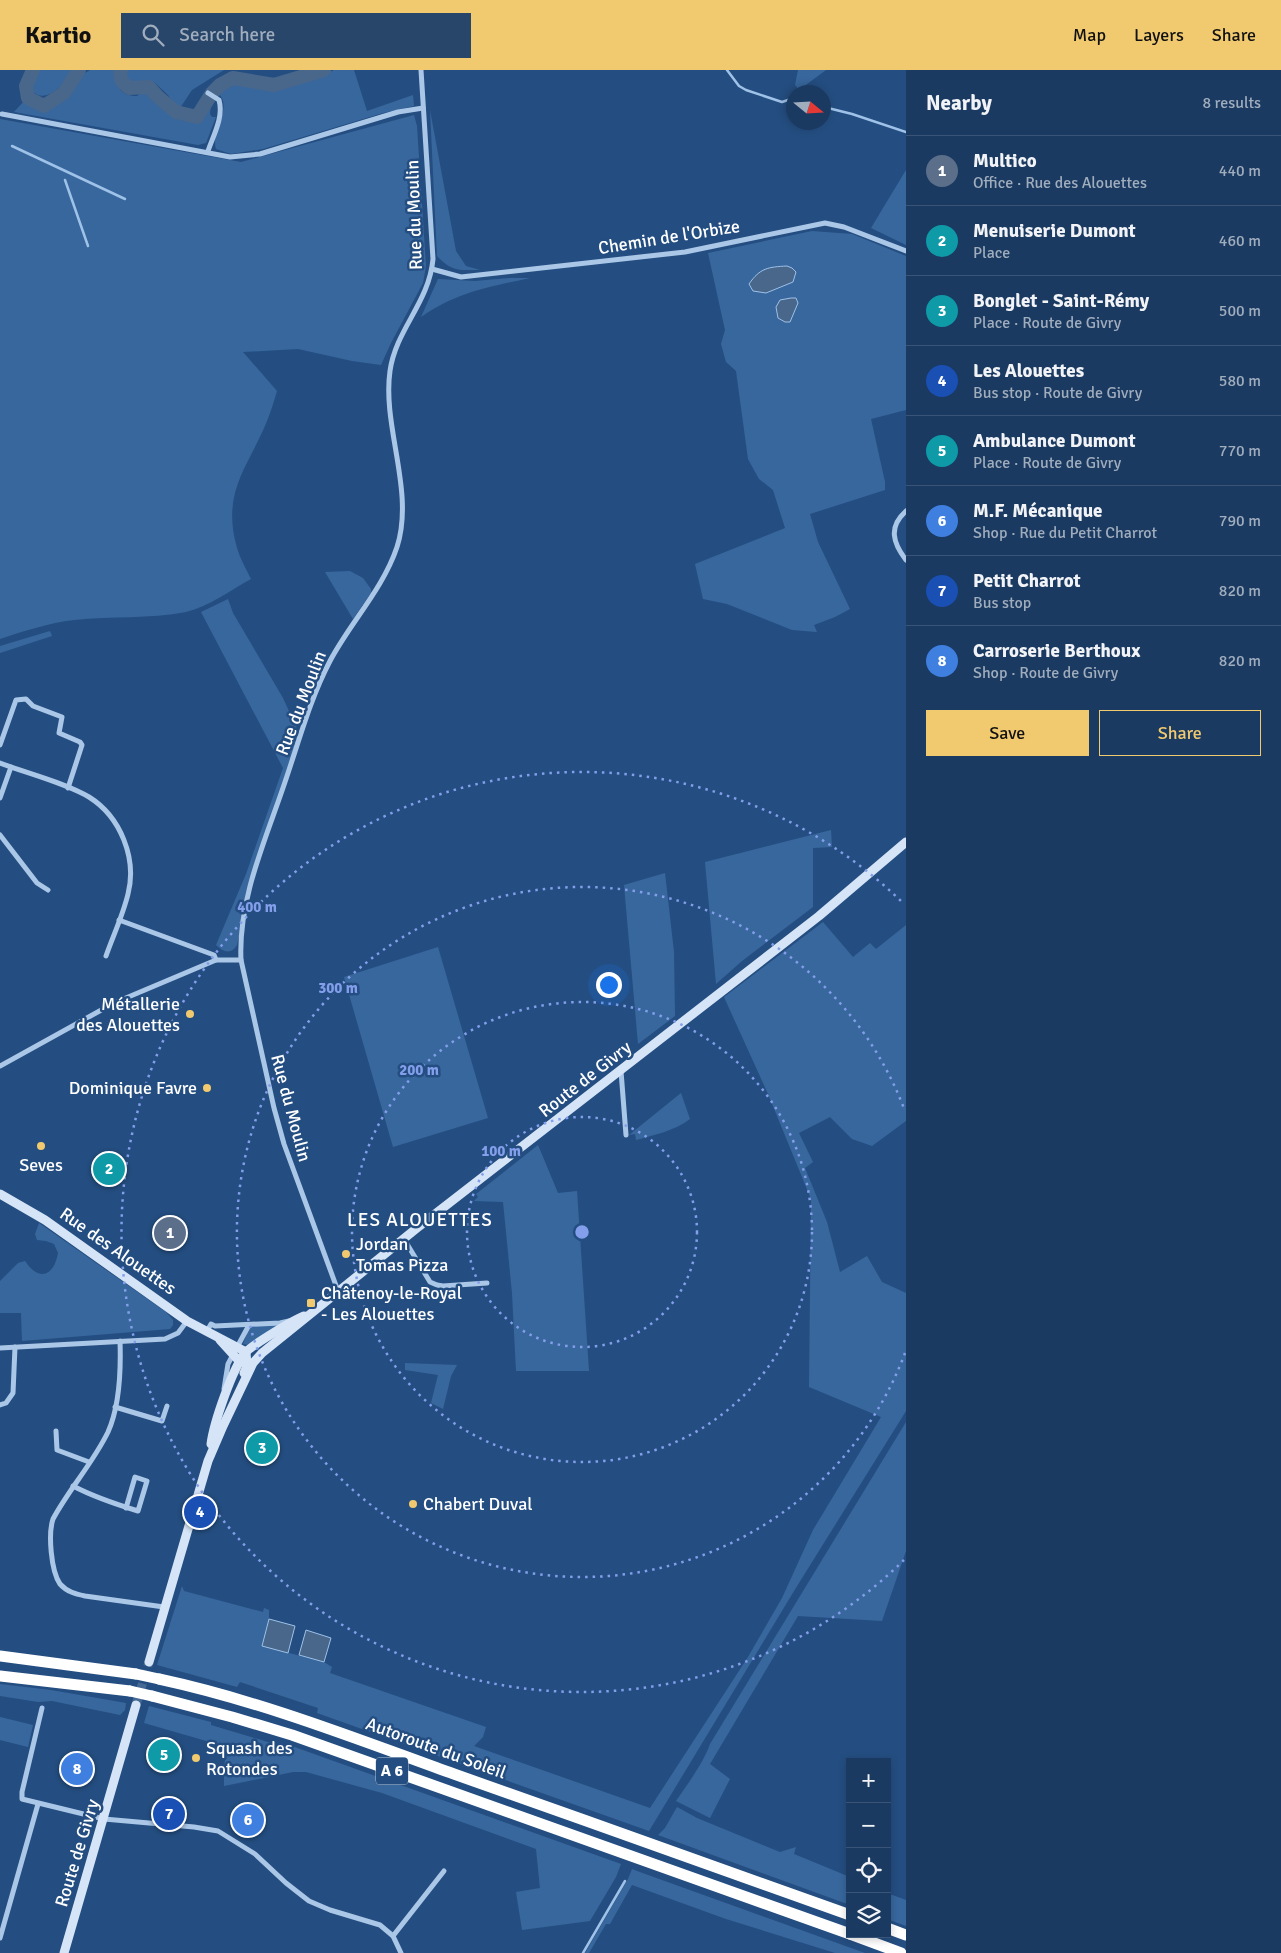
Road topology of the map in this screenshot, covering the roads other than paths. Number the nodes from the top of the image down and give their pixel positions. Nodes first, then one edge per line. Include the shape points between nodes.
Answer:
1 (422, 70) edge
2 (208, 93) dead end
3 (423, 108) junction
4 (2, 114) dead end
5 (208, 151) junction
6 (906, 251) edge
7 (432, 269) junction
8 (906, 511) edge
9 (906, 560) edge
10 (0, 745) edge
11 (0, 763) edge
12 (11, 767) junction
13 (68, 788) junction
14 (0, 798) edge
15 (0, 835) edge
16 (906, 842) edge
17 (906, 848) edge
18 (879, 866) junction
19 (48, 890) dead end
20 (119, 920) junction
21 (106, 956) dead end
22 (216, 960) junction
23 (241, 960) junction
24 (0, 1066) edge
25 (621, 1071) junction
26 (626, 1134) dead end
27 (0, 1194) edge
28 (404, 1238) junction
29 (487, 1283) dead end
30 (338, 1291) junction
31 (308, 1314) junction
32 (294, 1320) junction
33 (187, 1321) junction
34 (249, 1325) junction
35 (206, 1331) junction
36 (120, 1341) junction
37 (15, 1347) junction
38 (0, 1348) edge
39 (239, 1351) junction
40 (247, 1362) junction
41 (226, 1395) junction
42 (0, 1405) edge
43 (167, 1406) dead end
44 (115, 1407) junction
45 (56, 1432) dead end
46 (208, 1461) junction
47 (90, 1462) junction
48 (73, 1486) junction
49 (126, 1508) junction
50 (164, 1607) junction
51 (0, 1656) edge
52 (149, 1662) tunnel mouth
53 (0, 1676) edge
54 (136, 1705) tunnel mouth
55 (42, 1708) dead end
56 (38, 1804) junction
57 (104, 1819) junction
58 (444, 1871) dead end
59 (846, 1914) edge
60 (891, 1929) edge
61 (846, 1933) edge
62 (906, 1935) edge
63 (393, 1936) junction
64 (0, 1938) edge
65 (861, 1938) edge
66 (64, 1953) edge
67 (401, 1953) edge
68 (901, 1953) edge

1 - 3 street, Rue du Moulin
2 - 5 street via 221,105
3 - 5 street via 398,112 260,154 230,156
3 - 7 street, Rue du Moulin
4 - 5 street
6 - 7 street, Chemin de l'Orbize via 825,223 685,252 462,277
7 - 23 street, Rue du Moulin via 424,296 398,342 388,385 403,508 397,546 382,579 334,654 310,708 250,890 240,940
8 - 9 street via 893,535
10 - 13 street via 16,700 26,699 33,706 62,717 59,733 82,744
11 - 12 street
12 - 13 street
12 - 14 street
13 - 20 street via 100,805 124,840 130,863 130,883
15 - 19 street via 37,883
16 - 18 main road, Route de Givry
17 - 18 main road, Route de Givry
18 - 25 main road, Route de Givry
20 - 21 street
20 - 22 street via 214,955
22 - 23 street
22 - 24 street via 114,1003
23 - 30 street, Rue du Moulin via 284,1144
25 - 26 street
25 - 28 main road, Route de Givry
27 - 33 main road, Rue des Alouettes via 45,1220
28 - 29 street via 430,1282 437,1286
28 - 30 main road, Route de Givry
30 - 31 main road, Route de Givry
31 - 32 main road, Route de Givry
31 - 40 main road, Route de Givry via 297,1326
32 - 34 street
32 - 39 main road, Route de Givry
33 - 35 main road, Rue des Alouettes
33 - 36 street via 172,1337
34 - 35 street via 211,1324
34 - 39 street
35 - 39 main road, Rue des Alouettes
36 - 37 street
36 - 44 street
37 - 38 street
37 - 42 street via 12,1393 6,1403
39 - 40 main road, Rue des Alouettes
39 - 40 main road
39 - 41 street via 228,1364 223,1394
40 - 41 main road, Route de Givry
40 - 46 main road, Route de Givry
41 - 46 main road, Route de Givry
43 - 44 street via 162,1421
44 - 47 street via 107,1432
45 - 47 street via 57,1450
46 - 50 main road, Route de Givry
47 - 48 street
48 - 49 street
48 - 50 street via 50,1527 56,1577 60,1583 74,1593
49 - 49 street via 138,1511 147,1481 135,1477
50 - 52 main road, Route de Givry
51 - 59 highway, Autoroute du Soleil / A 6, bridge via 136,1674 208,1690 354,1736
53 - 61 highway, Autoroute du Soleil / A 6, bridge via 130,1691 292,1735
54 - 57 main road, Route de Givry
55 - 56 street via 22,1796
56 - 57 street
56 - 64 street
57 - 63 street via 218,1831 263,1860 309,1901 372,1921
57 - 66 main road, Route de Givry
58 - 63 street
60 - 62 highway
63 - 67 street
65 - 68 highway, Autoroute du Soleil / A 6

